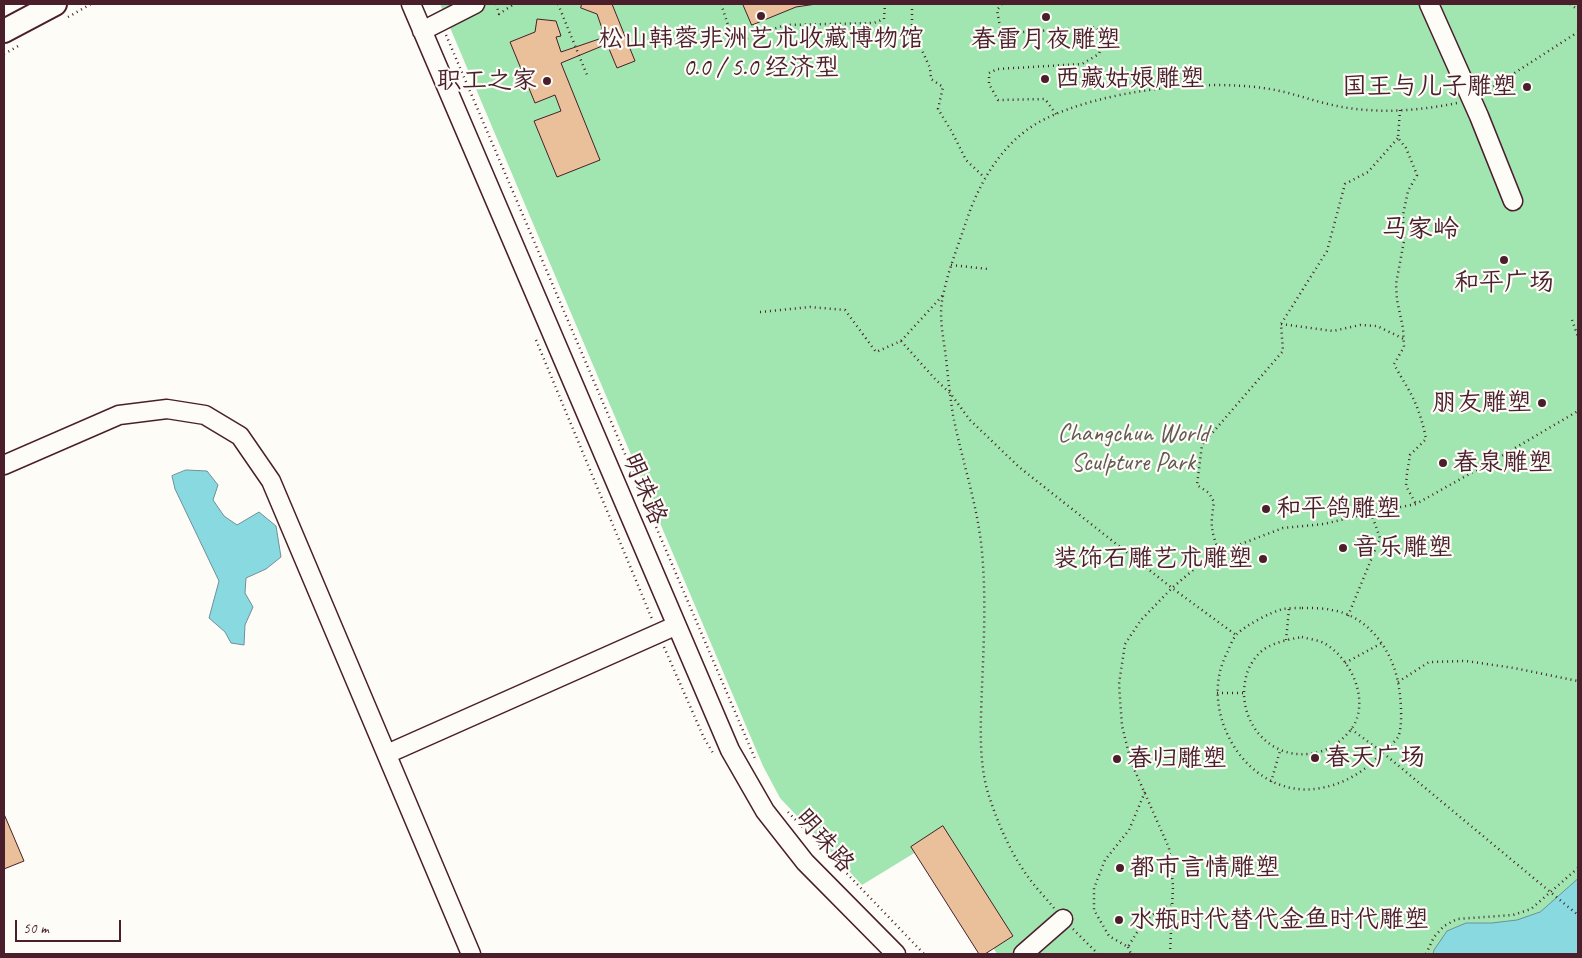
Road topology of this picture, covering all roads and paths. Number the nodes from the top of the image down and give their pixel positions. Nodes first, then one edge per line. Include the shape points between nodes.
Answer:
1 (55, 4) edge
2 (411, 4) edge
3 (475, 4) edge
4 (496, 4) edge
5 (514, 4) edge
6 (558, 4) edge
7 (721, 4) edge
8 (885, 4) edge
9 (912, 4) edge
10 (1002, 4) edge
11 (1429, 4) edge
12 (1570, 4) edge
13 (1578, 10) edge
14 (440, 21) junction
15 (422, 31) junction
16 (4, 32) edge
17 (1578, 32) edge
18 (587, 75) dead end
19 (1472, 100) junction
20 (1400, 110) junction
21 (1056, 114) junction
22 (1398, 138) junction
23 (985, 178) junction
24 (1513, 201) dead end
25 (951, 265) junction
26 (988, 269) dead end
27 (944, 293) junction
28 (760, 312) dead end
29 (1572, 320) dead end
30 (1281, 324) junction
31 (1578, 337) edge
32 (1404, 339) junction
33 (900, 341) junction
34 (950, 393) junction
35 (1578, 411) edge
36 (4, 465) edge
37 (1416, 504) junction
38 (1371, 512) junction
39 (1220, 554) junction
40 (1172, 588) junction
41 (1289, 609) junction
42 (1348, 616) junction
43 (675, 626) junction
44 (1236, 635) junction
45 (1286, 640) junction
46 (1382, 643) junction
47 (1345, 663) junction
48 (1578, 681) edge
49 (1398, 682) junction
50 (1217, 693) junction
51 (1244, 693) junction
52 (1350, 729) junction
53 (1280, 751) junction
54 (1382, 752) junction
55 (386, 754) junction
56 (758, 767) dead end
57 (1271, 782) junction
58 (1145, 792) junction
59 (782, 806) dead end
60 (1578, 868) edge
61 (1550, 892) junction
62 (1172, 905) junction
63 (1578, 915) edge
64 (1063, 919) junction
65 (1128, 947) junction
66 (471, 954) edge
67 (896, 954) edge
68 (924, 954) edge
69 (1023, 954) edge
70 (1098, 954) edge
71 (1131, 954) edge
72 (1170, 954) edge
73 (1426, 954) edge

1 - 16 main road
2 - 15 street, 明珠路
3 - 14 street
4 - 5 path via 499,14
6 - 18 path
7 - 8 path via 734,43 785,25 874,23 884,19
9 - 23 path via 912,28 930,68 931,79 943,87 938,109 966,160
10 - 21 path via 996,10 1000,27 1010,33 1096,27 1103,42 1099,54 1082,64 997,69 989,73 989,84 998,100 1045,99
11 - 19 street
12 - 13 path
14 - 15 street
14 - 56 path
15 - 43 street, 明珠路
17 - 19 path
19 - 20 path
19 - 24 street
20 - 21 path via 1338,106 1264,88 1226,84 1130,93 1071,107
20 - 22 path
21 - 23 path via 1041,120 1016,138
22 - 30 path via 1368,172 1346,184 1327,252
22 - 32 path via 1406,148 1417,175 1408,191 1403,215 1404,241 1396,284
23 - 25 path
25 - 26 path
25 - 27 path
27 - 33 path
27 - 34 path via 942,314
28 - 33 path via 810,307 845,310 876,352
29 - 31 path
30 - 32 path via 1332,331 1360,325 1377,326
30 - 39 path via 1283,351 1202,445 1197,484 1209,493 1214,502 1210,522
32 - 37 path via 1404,347 1394,364 1415,402 1426,439 1410,454 1407,473 1406,486
33 - 34 path
34 - 40 path via 970,420 1019,467
34 - 64 path via 982,549 985,593 982,750 987,790 1002,831 1025,873
35 - 37 path
36 - 55 street via 119,415 148,411 167,409 205,414 240,436 271,481
37 - 38 path
38 - 39 path via 1324,524 1283,528
38 - 42 path via 1380,538
39 - 40 path via 1200,565
40 - 44 path
40 - 58 path via 1141,620 1126,644 1119,684 1122,726 1131,762
41 - 42 path via 1334,610
41 - 44 path via 1252,624
41 - 45 path
42 - 46 path via 1373,631
43 - 55 street
43 - 67 street, 明珠路 via 730,750 765,811 805,862
44 - 50 path via 1221,664
45 - 47 path via 1302,637 1324,643
45 - 51 path via 1266,648 1253,660
46 - 47 path
46 - 49 path
47 - 52 path via 1358,690 1359,708
48 - 49 path via 1466,661 1429,662
49 - 54 path via 1398,736
50 - 51 path
50 - 57 path via 1224,729 1239,755
51 - 53 path via 1252,725 1265,741
52 - 53 path via 1330,749 1310,754
52 - 54 path
53 - 57 path
54 - 57 path via 1362,771 1334,786 1308,791
54 - 61 path
55 - 66 street
58 - 62 path via 1169,848
58 - 65 path via 1129,830 1105,860 1094,888 1094,910 1109,936
59 - 68 path
60 - 61 path
61 - 63 path
61 - 73 path via 1531,909 1513,915 1458,919 1444,926
62 - 65 path via 1154,912
62 - 72 path
64 - 69 street
64 - 70 path
65 - 71 path

